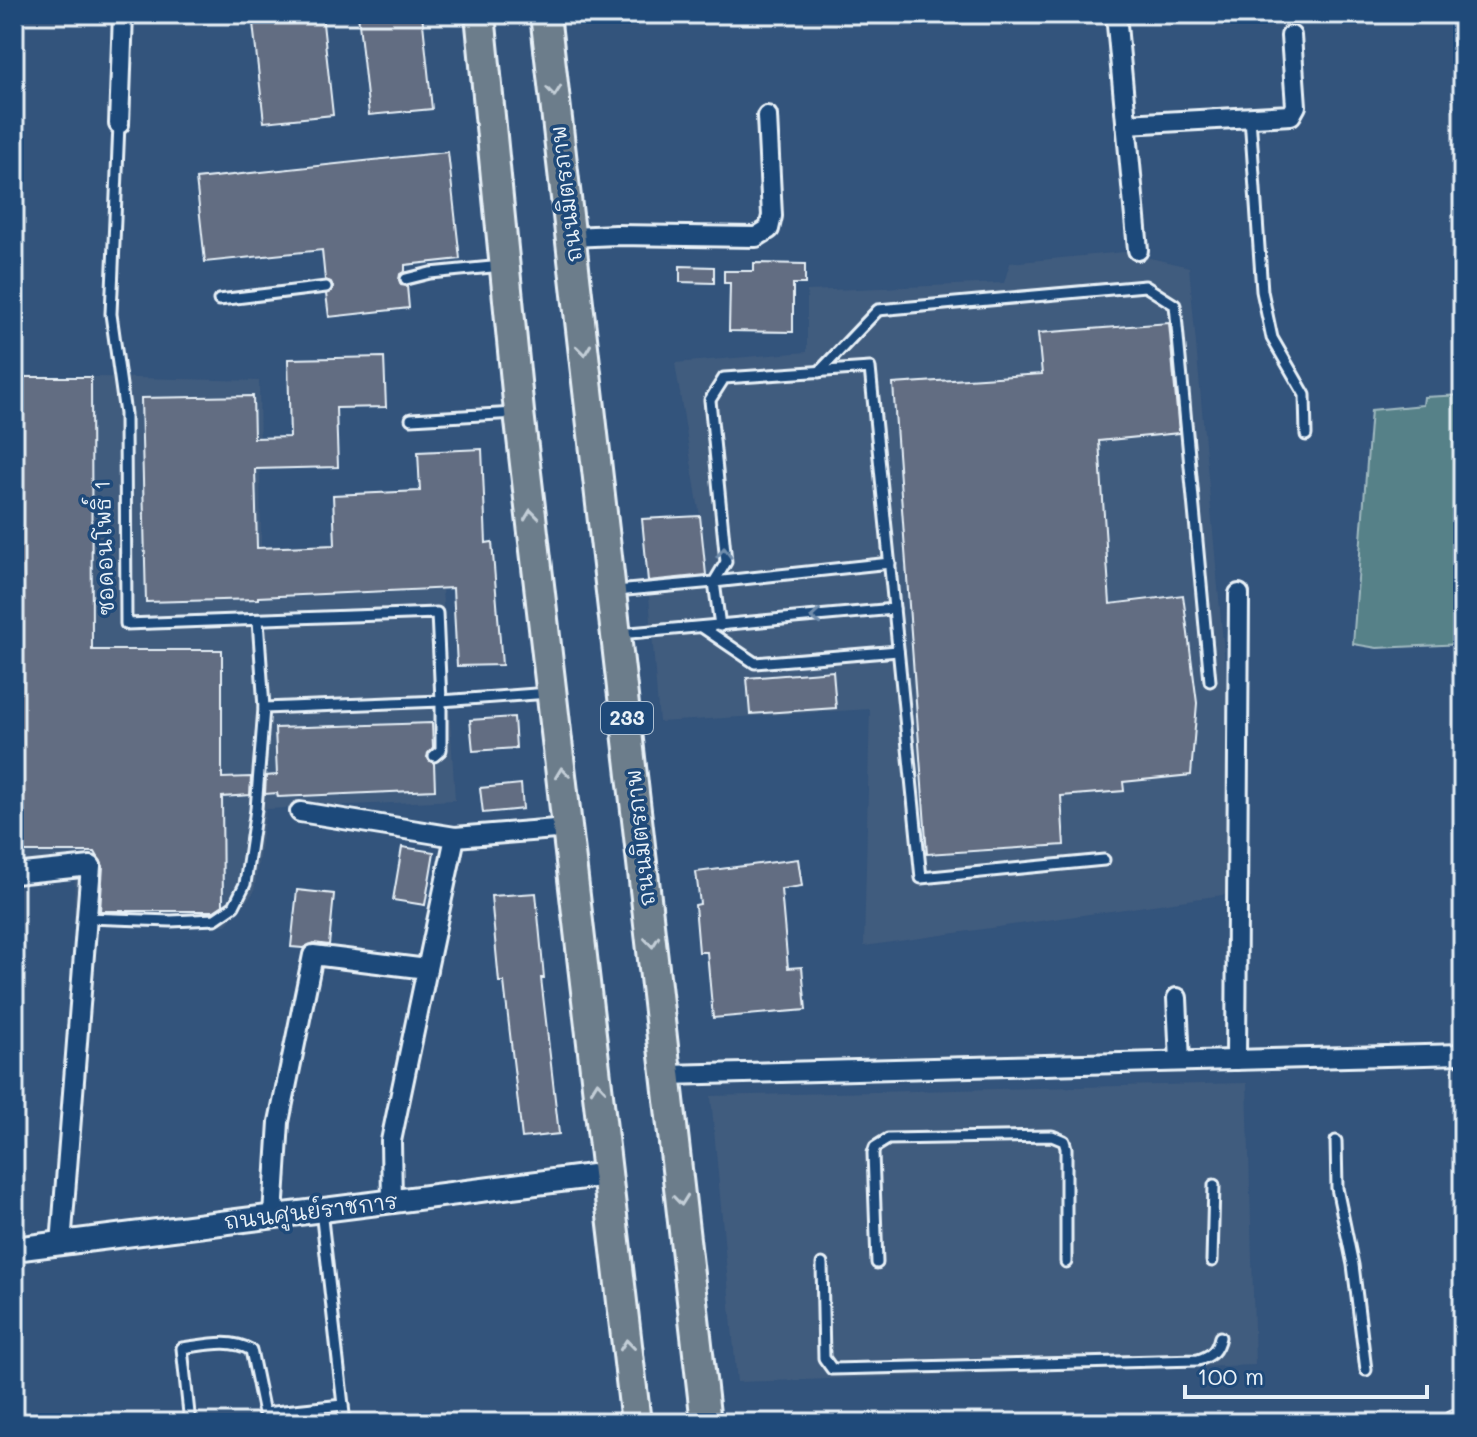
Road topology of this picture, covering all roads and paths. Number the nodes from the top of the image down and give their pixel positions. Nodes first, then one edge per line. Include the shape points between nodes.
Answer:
1 (123, 14) edge
2 (480, 14) edge
3 (545, 14) edge
4 (1116, 14) edge
5 (1291, 36) dead end
6 (767, 116) dead end
7 (1250, 117) junction
8 (119, 124) joint
9 (1126, 124) junction
10 (571, 237) junction
11 (1138, 250) dead end
12 (504, 265) junction
13 (406, 279) dead end
14 (326, 287) dead end
15 (219, 300) dead end
16 (819, 372) junction
17 (519, 412) junction
18 (411, 419) dead end
19 (1306, 435) dead end
20 (890, 563) junction
21 (714, 582) junction
22 (613, 591) junction
23 (1239, 594) dead end
24 (894, 609) junction
25 (258, 620) junction
26 (720, 626) junction
27 (702, 627) junction
28 (617, 634) junction
29 (898, 651) junction
30 (1210, 681) dead end
31 (552, 693) junction
32 (441, 701) junction
33 (264, 708) junction
34 (434, 756) dead end
35 (300, 812) dead end
36 (568, 828) junction
37 (455, 837) junction
38 (1104, 860) dead end
39 (14, 874) edge
40 (86, 918) junction
41 (427, 969) junction
42 (1177, 998) dead end
43 (1463, 1054) edge
44 (1236, 1060) junction
45 (1180, 1061) junction
46 (667, 1075) junction
47 (1336, 1141) dead end
48 (608, 1174) junction
49 (1214, 1185) dead end
50 (392, 1201) junction
51 (321, 1210) junction
52 (273, 1215) junction
53 (61, 1244) junction
54 (14, 1249) edge
55 (1212, 1261) dead end
56 (1066, 1262) dead end
57 (877, 1263) dead end
58 (822, 1264) dead end
59 (1220, 1337) dead end
60 (1366, 1370) dead end
61 (343, 1405) junction
62 (264, 1418) edge
63 (190, 1423) edge
64 (345, 1423) edge
65 (636, 1423) edge
66 (706, 1423) edge

1 - 8 street, ซอดอนโพธิ์ 1
2 - 12 main road
3 -> 10 main road, ถนนมิตรภาพ / 233
4 - 9 street
5 - 7 street via 1294,111
6 - 10 street via 769,229 756,237
7 - 9 street
7 - 19 lane via 1262,291 1272,338 1305,395
8 - 25 lane, ซอดอนโพธิ์ 1 via 111,314 125,414 126,624
9 - 11 street
10 -> 22 main road, ถนนมิตรภาพ / 233
12 - 13 lane
12 - 17 main road
14 - 15 lane
16 - 20 lane via 870,368
21 -> 16 lane via 726,562 710,400 724,378
16 - 30 lane via 878,310 1145,286 1175,305
17 - 18 lane
31 -> 17 main road
20 - 21 lane
20 - 24 lane
21 - 22 lane
21 - 26 lane
22 - 28 main road, ถนนมิตรภาพ / 233
23 - 44 street
24 -> 26 lane
24 - 29 lane
25 - 32 lane, ซอดอนโพธิ์ 1 via 437,613
25 - 33 lane
26 - 27 lane
27 - 28 lane
27 - 29 lane via 755,663
28 -> 46 main road, ถนนมิตรภาพ / 233
29 - 38 lane via 921,878
31 - 32 lane
36 -> 31 main road
32 - 33 lane
32 - 34 lane via 441,750
33 - 40 lane via 245,884 234,906 215,919
35 - 37 street
36 - 37 street
48 -> 36 main road
37 - 41 street
39 - 40 street via 91,866
40 - 53 street
41 - 50 street via 391,1141
41 - 52 street via 313,955 279,1122
42 - 45 street
43 - 44 street
44 - 45 street
45 - 46 street
46 -> 66 main road, ถนนมิตรภาพ / 233
47 - 60 lane via 1337,1188
48 - 50 street, ถนนศูนย์ราชการ
65 -> 48 main road
49 - 55 lane
50 - 51 street, ถนนศูนย์ราชการ
51 - 52 street, ถนนศูนย์ราชการ
51 - 61 lane
52 - 53 street, ถนนศูนย์ราชการ
53 - 54 street, ถนนศูนย์ราชการ
56 - 57 lane via 1066,1148 1064,1141 1052,1136 881,1141 873,1153
58 - 59 lane via 824,1358 832,1369 1198,1360 1209,1357
61 - 62 lane
61 - 64 lane
62 - 63 lane via 251,1350 225,1343 182,1348

